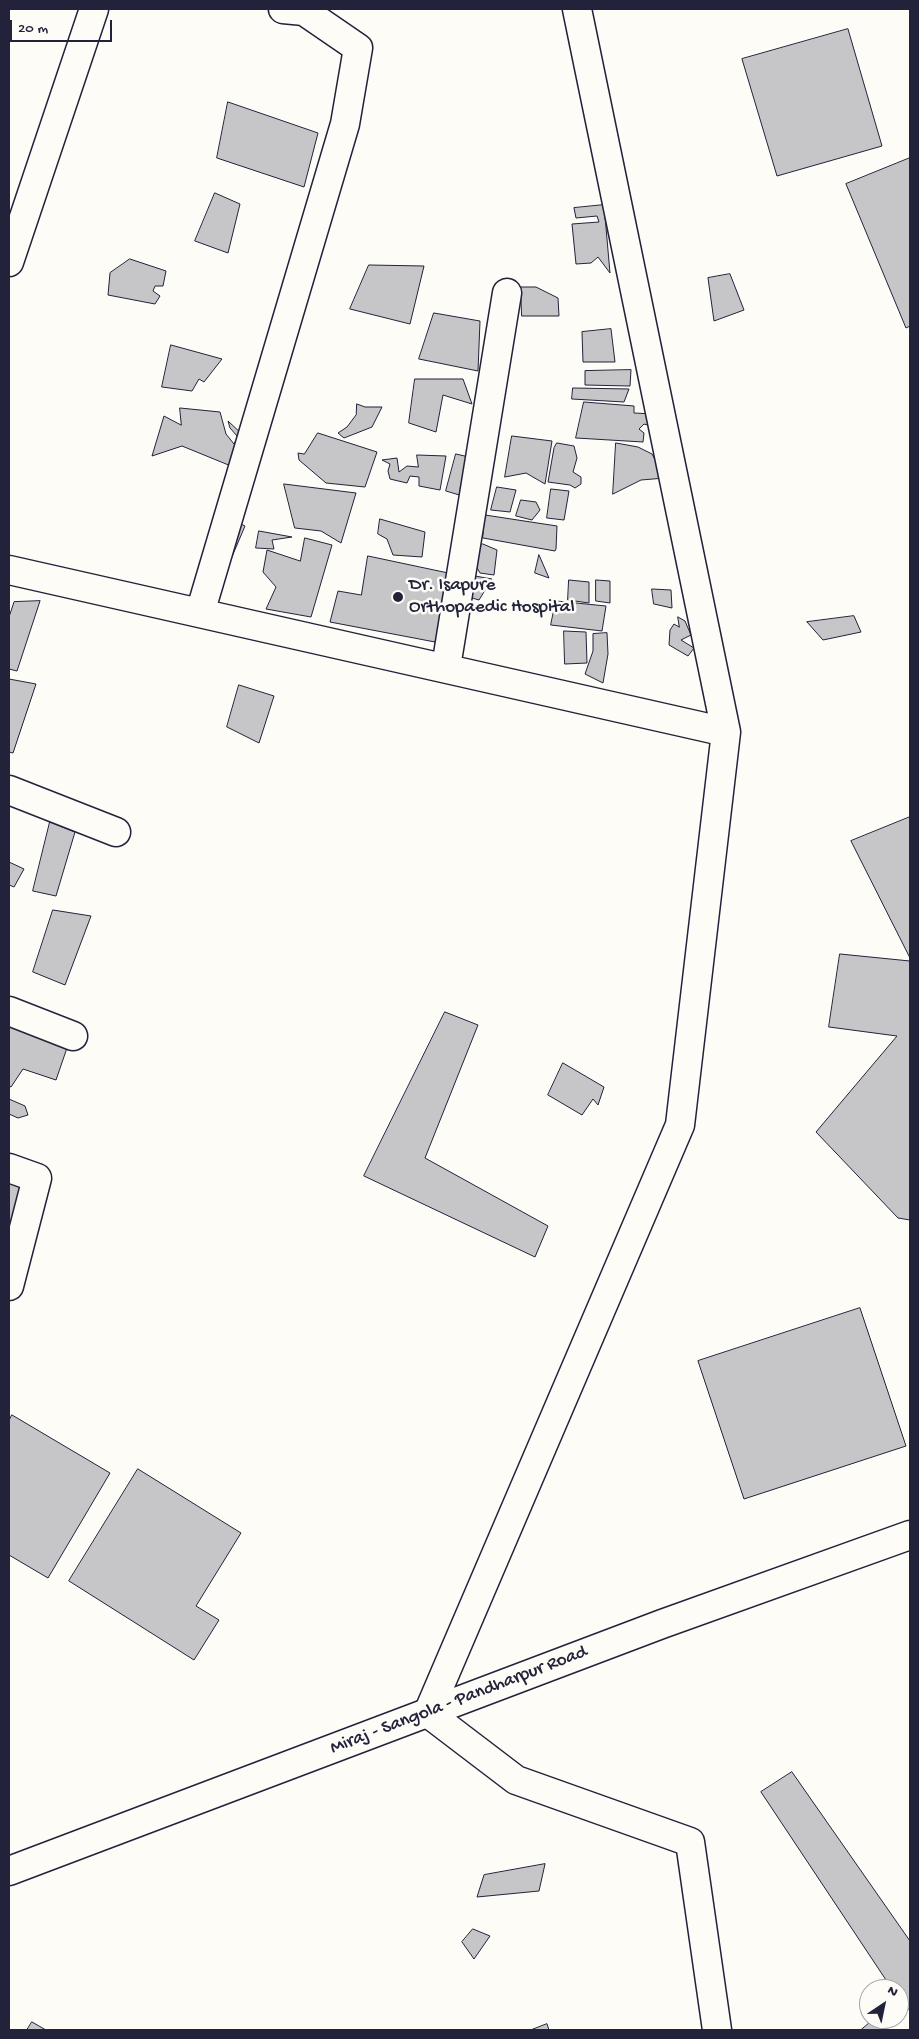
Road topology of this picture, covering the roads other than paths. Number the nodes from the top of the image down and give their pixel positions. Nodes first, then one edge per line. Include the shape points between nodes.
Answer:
1 (94, 9) edge
2 (283, 9) edge
3 (578, 9) edge
4 (9, 259) edge
5 (507, 294) dead end
6 (9, 570) edge
7 (200, 613) junction
8 (446, 667) junction
9 (726, 732) junction
10 (9, 790) edge
11 (116, 832) dead end
12 (9, 1012) edge
13 (73, 1036) dead end
14 (9, 1168) edge
15 (14, 1243) edge
16 (9, 1286) edge
17 (910, 1534) edge
18 (428, 1713) junction
19 (9, 1871) edge
20 (717, 2030) edge

1 - 4 main road
2 - 7 main road via 304,11 358,48 345,124
3 - 9 main road
5 - 8 main road
6 - 7 main road
7 - 8 main road
8 - 9 main road
9 - 18 main road via 680,1125
10 - 11 main road
12 - 13 main road
14 - 15 main road via 37,1178
15 - 16 main road
17 - 18 main road, Miraj - Sangola - Pandharpur Road
18 - 19 main road, Miraj - Sangola - Pandharpur Road
18 - 20 main road via 516,1780 690,1842

